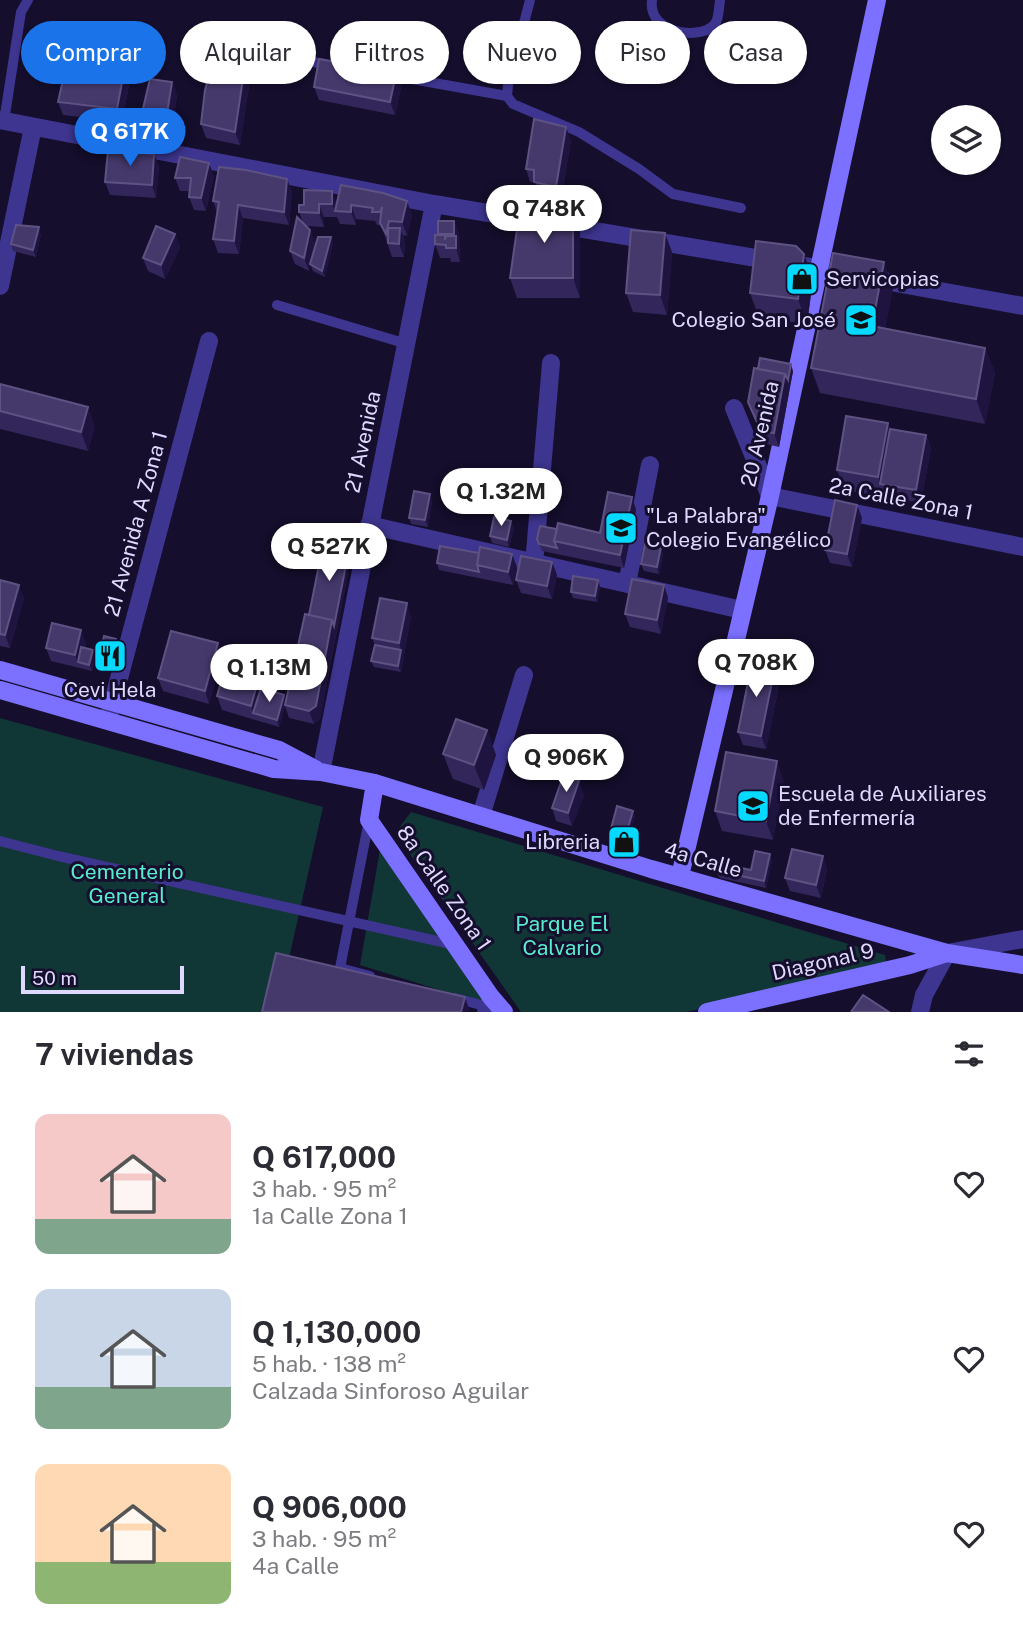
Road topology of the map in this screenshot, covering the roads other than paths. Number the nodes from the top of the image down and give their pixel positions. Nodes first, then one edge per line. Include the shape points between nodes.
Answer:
1 (28, 0) edge
2 (530, 0) edge
3 (652, 0) edge
4 (720, 0) edge
5 (877, 0) edge
6 (438, 84) edge
7 (507, 96) junction
8 (2, 120) edge
9 (33, 127) junction
10 (434, 204) junction
11 (741, 208) dead end
12 (820, 269) junction
13 (0, 286) edge
14 (277, 305) dead end
15 (1023, 306) edge
16 (209, 341) dead end
17 (407, 344) junction
18 (551, 363) dead end
19 (734, 408) dead end
20 (650, 465) dead end
21 (770, 496) junction
22 (369, 525) junction
23 (1023, 547) edge
24 (534, 564) junction
25 (627, 584) junction
26 (742, 610) junction
27 (0, 670) edge
28 (524, 675) dead end
29 (0, 690) edge
30 (113, 701) junction
31 (108, 719) junction
32 (321, 772) junction
33 (374, 783) junction
34 (481, 816) junction
35 (369, 820) junction
36 (0, 841) edge
37 (680, 876) junction
38 (350, 922) junction
39 (1023, 939) edge
40 (456, 945) junction
41 (947, 953) junction
42 (1023, 965) edge
43 (380, 978) edge
44 (447, 996) edge
45 (492, 1007) edge
46 (707, 1012) edge
47 (920, 1012) edge

1 - 8 lane via 21,12
2 - 7 lane
3 - 4 lane via 657,22 667,29 698,33 716,23
5 - 12 main road, 20 Avenida
6 - 7 lane
7 - 11 lane via 513,104 579,132 673,194
8 - 9 street
9 - 10 street
9 - 13 street
10 - 12 street
10 - 17 street, 21 Avenida
12 - 15 street
12 - 21 main road, 20 Avenida
14 - 17 lane
16 - 30 street, 21 Avenida A Zona 1
17 - 22 street, 21 Avenida
18 - 24 street
19 - 21 street
20 - 25 street
21 - 23 street, 2a Calle Zona 1
21 - 26 main road, 20 Avenida
22 - 24 street
22 - 32 street, 21 Avenida
24 - 25 street
25 - 26 street
26 - 37 main road, 20 Avenida
27 - 30 main road
28 - 34 street
29 - 31 main road
30 - 31 street, 21 Avenida A Zona 1
30 - 32 main road via 279,750
31 - 32 main road via 274,769
32 - 33 main road, 4a Calle
33 - 34 main road, 4a Calle
33 - 35 main road, 8a Calle Zona 1
34 - 37 main road, 4a Calle
35 - 38 lane
35 - 40 main road, 8a Calle Zona 1
36 - 38 lane
37 - 41 main road, 4a Calle
38 - 40 lane
38 - 43 lane via 340,968
39 - 41 street
40 - 45 main road, 8a Calle Zona 1
41 - 42 main road, 4a Calle
41 - 46 main road, Diagonal 9
41 - 47 street
44 - 45 lane

